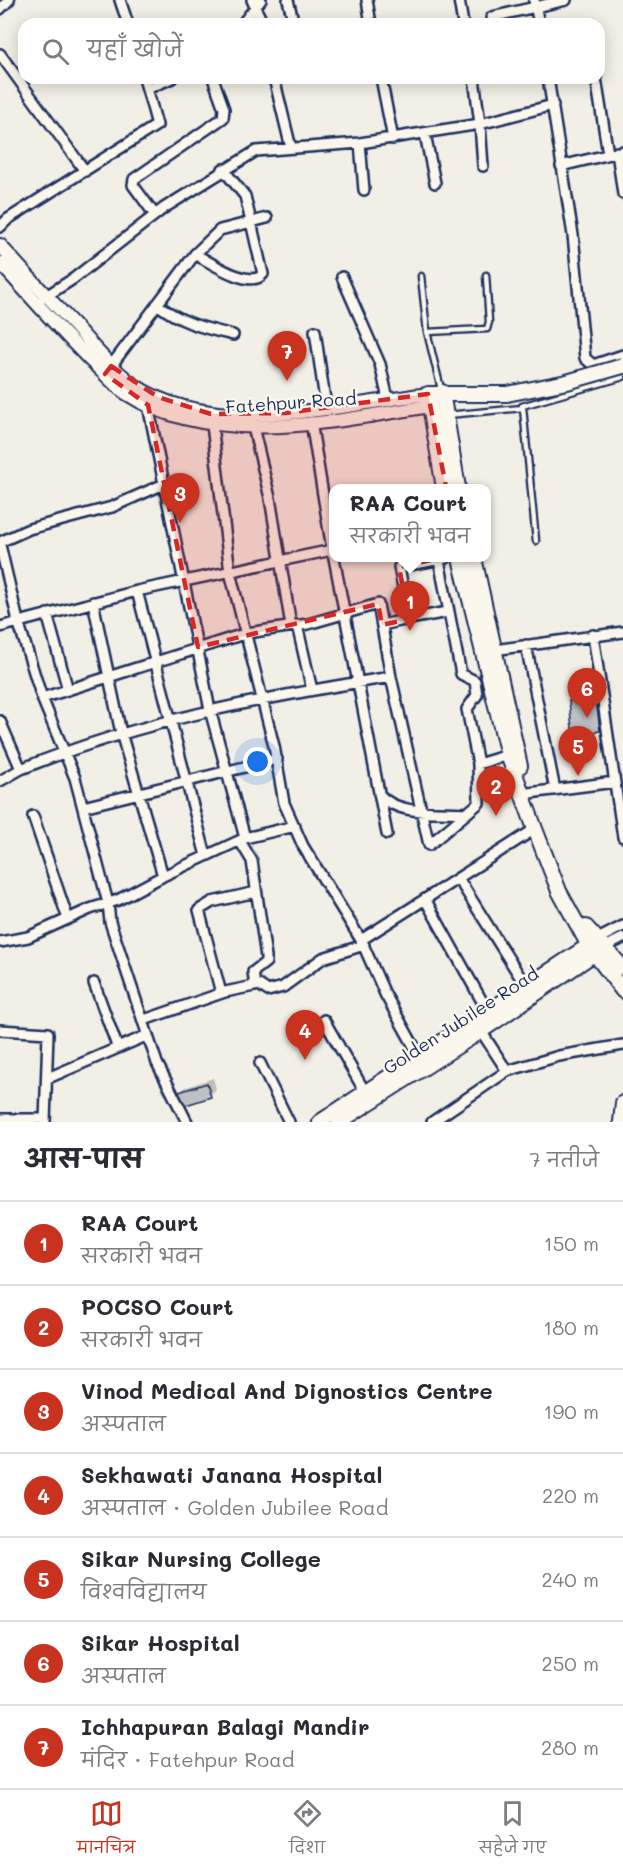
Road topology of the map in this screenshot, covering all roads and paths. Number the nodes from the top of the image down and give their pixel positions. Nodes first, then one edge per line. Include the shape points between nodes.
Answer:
1 (9, 0) edge
2 (120, 0) edge
3 (288, 0) edge
4 (367, 0) edge
5 (459, 0) edge
6 (566, 0) edge
7 (256, 2) edge
8 (534, 3) edge
9 (0, 9) edge
10 (492, 17) dead end
11 (126, 18) edge
12 (246, 18) edge
13 (261, 18) edge
14 (292, 18) edge
15 (370, 18) edge
16 (462, 18) edge
17 (538, 18) edge
18 (0, 54) edge
19 (18, 72) edge
20 (27, 84) edge
21 (146, 84) edge
22 (158, 84) edge
23 (215, 84) edge
24 (275, 84) edge
25 (382, 84) edge
26 (475, 84) edge
27 (549, 84) edge
28 (598, 84) edge
29 (147, 89) junction
30 (553, 105) junction
31 (480, 124) junction
32 (425, 134) junction
33 (393, 139) junction
34 (360, 143) junction
35 (291, 148) junction
36 (616, 153) edge
37 (483, 166) dead end
38 (561, 166) junction
39 (223, 169) junction
40 (85, 171) junction
41 (435, 183) dead end
42 (364, 190) dead end
43 (623, 194) edge
44 (155, 215) junction
45 (267, 218) dead end
46 (252, 221) junction
47 (0, 226) edge
48 (0, 245) edge
49 (195, 254) junction
50 (0, 263) edge
51 (486, 275) dead end
52 (421, 276) dead end
53 (342, 277) dead end
54 (47, 296) junction
55 (36, 303) junction
56 (157, 304) junction
57 (315, 331) dead end
58 (427, 332) junction
59 (233, 336) dead end
60 (623, 355) edge
61 (593, 364) junction
62 (623, 366) edge
63 (108, 370) junction
64 (623, 377) edge
65 (598, 384) junction
66 (387, 399) junction
67 (437, 402) junction
68 (148, 405) junction
69 (522, 406) junction
70 (326, 407) junction
71 (311, 422) junction
72 (212, 425) junction
73 (253, 427) junction
74 (164, 484) junction
75 (444, 484) edge
76 (457, 484) edge
77 (329, 531) edge
78 (536, 541) dead end
79 (0, 544) edge
80 (329, 556) edge
81 (280, 562) junction
82 (334, 562) edge
83 (398, 562) edge
84 (443, 562) edge
85 (461, 562) edge
86 (475, 562) edge
87 (230, 572) junction
88 (185, 582) junction
89 (136, 591) junction
90 (93, 602) junction
91 (344, 612) junction
92 (448, 612) junction
93 (47, 614) junction
94 (409, 619) junction
95 (18, 621) junction
96 (382, 625) junction
97 (294, 626) junction
98 (0, 627) edge
99 (623, 632) edge
100 (247, 633) junction
101 (593, 635) junction
102 (526, 645) junction
103 (198, 647) junction
104 (494, 651) junction
105 (154, 661) junction
106 (108, 676) junction
107 (391, 677) junction
108 (358, 682) junction
109 (68, 690) junction
110 (312, 690) junction
111 (42, 698) junction
112 (262, 699) junction
113 (210, 710) junction
114 (170, 720) junction
115 (0, 721) edge
116 (121, 733) junction
117 (65, 751) junction
118 (508, 755) junction
119 (277, 759) junction
120 (478, 764) junction
121 (21, 769) junction
122 (226, 771) junction
123 (185, 780) junction
124 (0, 781) edge
125 (615, 782) junction
126 (555, 790) junction
127 (139, 793) junction
128 (529, 793) junction
129 (379, 794) junction
130 (82, 807) junction
131 (420, 810) junction
132 (466, 813) junction
133 (33, 816) dead end
134 (295, 826) junction
135 (535, 829) junction
136 (387, 834) dead end
137 (623, 837) edge
138 (242, 840) junction
139 (206, 856) junction
140 (163, 876) junction
141 (458, 878) junction
142 (256, 892) junction
143 (425, 899) junction
144 (108, 903) junction
145 (68, 920) junction
146 (623, 926) edge
147 (623, 938) edge
148 (0, 942) edge
149 (363, 943) junction
150 (596, 947) junction
151 (623, 968) edge
152 (94, 982) dead end
153 (255, 986) junction
154 (526, 988) junction
155 (623, 991) edge
156 (221, 993) junction
157 (488, 1012) junction
158 (144, 1020) junction
159 (324, 1020) dead end
160 (0, 1030) edge
161 (482, 1031) junction
162 (148, 1035) junction
163 (623, 1045) edge
164 (117, 1046) junction
165 (422, 1061) junction
166 (260, 1063) dead end
167 (507, 1071) junction
168 (48, 1078) junction
169 (365, 1092) junction
170 (623, 1102) edge
171 (0, 1119) edge
172 (45, 1121) edge
173 (187, 1122) edge
174 (289, 1122) edge
175 (320, 1122) edge
176 (339, 1122) edge
177 (432, 1122) edge
178 (621, 1122) edge

1 - 9 street
2 - 11 street
3 - 14 street
4 - 15 street
5 - 16 street
6 - 8 street
7 - 12 street
7 - 13 street
8 - 10 street
8 - 17 street
18 - 19 street
20 - 40 street
21 - 29 street
22 - 29 street
23 - 44 street via 224,109 223,118 134,179 133,185
24 - 35 street
25 - 33 street
26 - 31 street
27 - 30 street
28 - 36 street
29 - 40 street via 157,125
30 - 31 street
30 - 38 street
31 - 32 street
31 - 37 street
32 - 33 street
32 - 41 street
33 - 34 street
34 - 35 street
34 - 42 street
35 - 39 street via 256,151
36 - 38 street
36 - 43 street
38 - 61 street via 573,235 585,358
39 - 44 street
39 - 46 street via 245,196
40 - 47 street
44 - 54 street
45 - 46 street
46 - 49 street via 220,230
46 - 49 street via 264,268 261,278 241,279
48 - 54 street
49 - 56 street
50 - 55 street, Fatehpur Road
51 - 58 lane via 487,329
52 - 58 lane
53 - 66 street via 380,364
54 - 55 street
54 - 63 street
55 - 63 street, Fatehpur Road
56 - 59 street via 191,325
56 - 63 street
57 - 70 street
58 - 67 lane
60 - 61 street
61 - 65 street
62 - 67 main road, bridge via 507,394
63 - 68 street, Fatehpur Road via 126,393
63 - 70 street via 158,397 211,414 262,414
64 - 65 lane
65 - 69 lane
66 - 67 street
66 - 70 street
67 - 69 lane
67 - 71 street, Fatehpur Road
67 - 75 main road
67 - 76 main road
68 - 72 street, Fatehpur Road via 185,420
68 - 74 street
69 - 78 lane
71 - 73 street, Fatehpur Road
71 - 77 street
72 - 73 street, Fatehpur Road
72 - 87 street
73 - 81 street
74 - 79 street via 112,507 29,530
74 - 88 street
79 - 95 street
80 - 81 street
81 - 87 street
81 - 97 street
82 - 91 street
83 - 94 street
84 - 92 street
85 - 118 main road
86 - 104 main road
87 - 88 street
87 - 100 street
88 - 89 street
88 - 103 street
89 - 90 street
89 - 105 street
90 - 93 street
90 - 106 street
91 - 96 street via 378,604
91 - 97 street
91 - 108 street
92 - 94 street
92 - 120 street via 461,674 474,681 477,695 466,709
93 - 95 street
93 - 109 street
94 - 96 street
95 - 98 street
95 - 111 street
96 - 107 street
97 - 100 street
97 - 110 street
99 - 101 street
100 - 103 street
100 - 112 street
101 - 102 street
101 - 125 street
102 - 104 street
102 - 126 street
103 - 105 street
103 - 113 street
104 - 128 main road
105 - 106 street
105 - 114 street
106 - 109 street
106 - 116 street
107 - 108 street
107 - 131 street
108 - 110 street
108 - 129 street
109 - 111 street
110 - 112 street
111 - 117 street
112 - 113 street
112 - 119 street
113 - 114 street
113 - 122 street
114 - 116 street
114 - 123 street
115 - 121 street
116 - 117 street
116 - 127 street
117 - 121 street
117 - 130 street
118 - 120 street
118 - 135 main road
119 - 122 street
119 - 134 street via 284,802
120 - 132 street via 479,802
121 - 124 street
122 - 123 street
122 - 138 street
123 - 127 street
123 - 139 street
125 - 126 street
125 - 137 street
126 - 128 street
127 - 130 street
127 - 140 street
128 - 150 main road via 570,899
129 - 131 street via 395,806
129 - 136 street
130 - 144 street
131 - 132 street
131 - 132 street via 429,846
133 - 145 street
134 - 138 street
134 - 149 street via 303,846
135 - 141 street
135 - 150 main road via 559,891
138 - 139 street
138 - 142 street via 252,861
139 - 140 street
140 - 144 street
141 - 143 street
141 - 154 street
142 - 153 street via 266,962 254,972
142 - 156 street via 212,902 199,910
143 - 149 street
143 - 157 street
144 - 145 street
144 - 158 street via 110,922
145 - 148 street via 28,937
146 - 150 street
147 - 150 street
149 - 153 street via 323,958 283,987 268,991
149 - 165 street via 385,994
150 - 151 main road
150 - 154 main road
150 - 155 main road
150 - 161 main road, Golden Jubilee Road
152 - 164 street
153 - 156 street
154 - 157 main road
156 - 158 street
157 - 165 main road
158 - 162 street
159 - 169 street
160 - 168 street via 48,1033
161 - 165 main road, Golden Jubilee Road
161 - 167 street
162 - 164 street
162 - 173 street via 157,1063
163 - 167 street via 559,1056
164 - 168 street
165 - 169 main road
165 - 176 main road, Golden Jubilee Road
166 - 174 street
167 - 177 street
168 - 172 street
169 - 175 main road
170 - 178 main road
171 - 172 street

